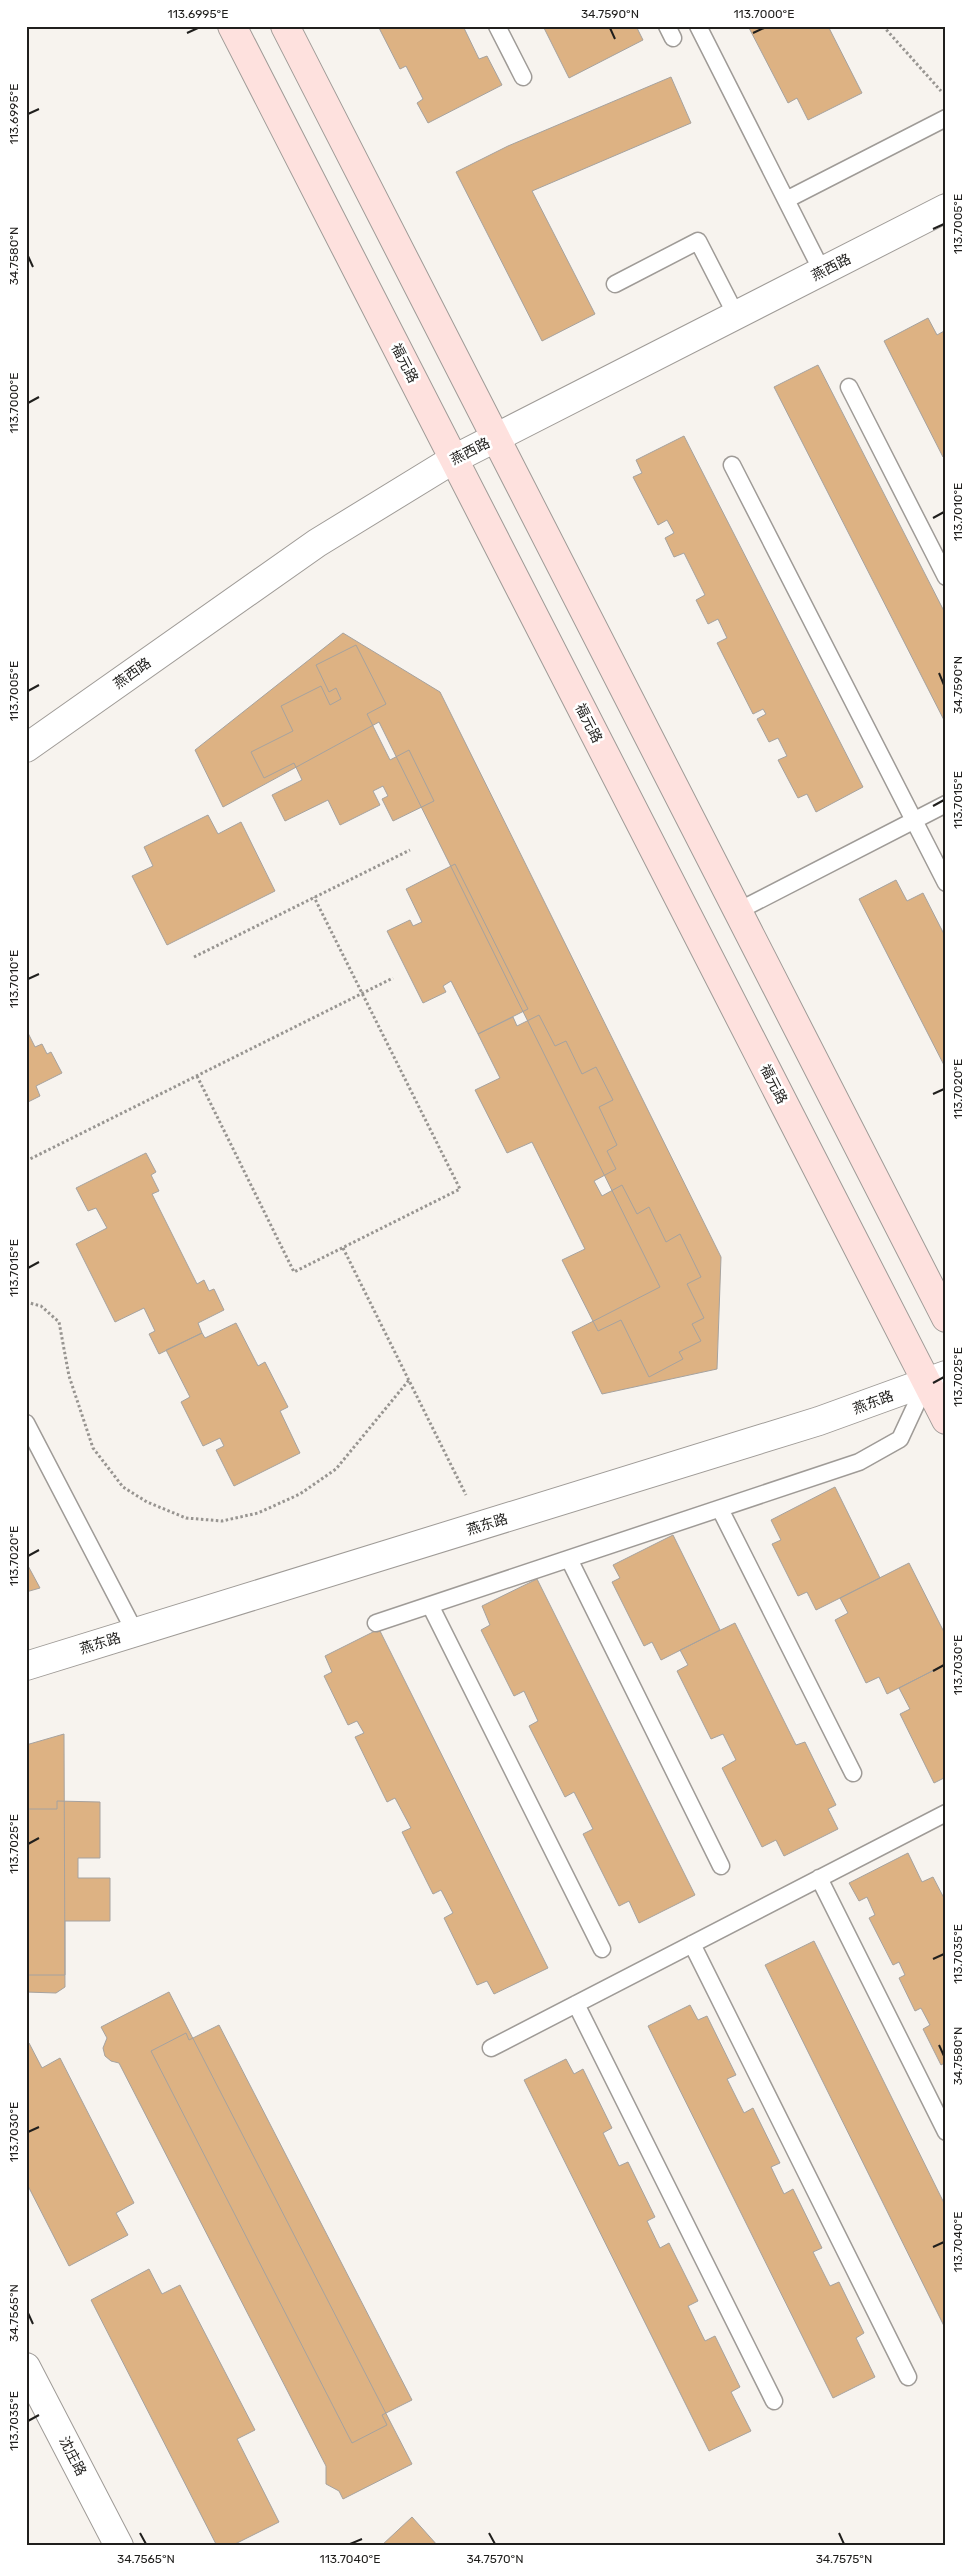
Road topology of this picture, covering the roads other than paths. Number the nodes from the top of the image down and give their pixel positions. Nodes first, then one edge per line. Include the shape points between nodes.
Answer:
1 (232, 26) edge
2 (285, 26) edge
3 (497, 26) edge
4 (698, 26) edge
5 (523, 77) dead end
6 (946, 118) edge
7 (786, 200) junction
8 (946, 208) edge
9 (822, 271) junction
10 (615, 284) dead end
11 (736, 315) junction
12 (849, 387) dead end
13 (496, 438) junction
14 (454, 459) junction
15 (732, 465) dead end
16 (946, 577) edge
17 (26, 748) edge
18 (946, 804) edge
19 (914, 820) junction
20 (946, 883) edge
21 (738, 911) junction
22 (946, 1318) edge
23 (936, 1379) edge
24 (946, 1420) edge
25 (26, 1423) edge
26 (720, 1508) junction
27 (568, 1559) junction
28 (430, 1605) junction
29 (376, 1623) dead end
30 (135, 1632) junction
31 (26, 1666) edge
32 (853, 1773) dead end
33 (946, 1813) edge
34 (721, 1866) dead end
35 (819, 1878) junction
36 (692, 1944) junction
37 (602, 1949) dead end
38 (576, 2004) junction
39 (491, 2048) dead end
40 (946, 2132) edge
41 (26, 2367) edge
42 (908, 2377) dead end
43 (774, 2401) dead end
44 (119, 2546) edge

1 - 14 main road, 福元路
2 - 13 main road
3 - 5 lane
4 - 7 lane
6 - 7 lane
7 - 9 lane
8 - 9 street, 燕西路
9 - 11 street, 燕西路
10 - 11 lane via 698,241
11 - 13 street, 燕西路
12 - 16 lane
13 - 14 street, 燕西路
13 - 21 main road
14 - 17 street, 燕西路 via 317,543
14 - 23 main road, 福元路
15 - 19 lane
18 - 19 lane
19 - 20 lane
19 - 21 lane
21 - 22 main road
23 - 24 main road, 福元路
23 - 26 lane via 900,1439 859,1462
23 - 30 street, 燕东路 via 820,1421
25 - 30 lane
26 - 27 lane
26 - 32 lane
27 - 28 lane
27 - 34 lane
28 - 29 lane
28 - 37 lane
30 - 31 street, 燕东路
33 - 35 lane
35 - 36 lane
35 - 40 lane
36 - 38 lane
36 - 42 lane
38 - 39 lane
38 - 43 lane
41 - 44 street, 沈庄路

